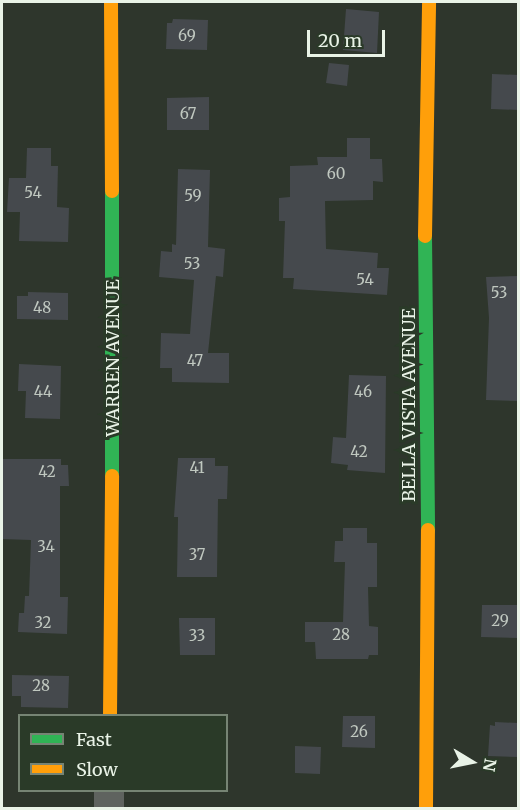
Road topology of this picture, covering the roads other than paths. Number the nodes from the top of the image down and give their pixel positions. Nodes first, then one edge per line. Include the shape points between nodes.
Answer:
1 (111, 2) edge
2 (429, 2) edge
3 (110, 714) edge
4 (109, 792) edge
5 (109, 808) edge
6 (426, 808) edge

1 - 3 street, WARREN AVENUE
2 - 6 street, BELLA VISTA AVENUE via 425,215 429,422
4 - 5 street

